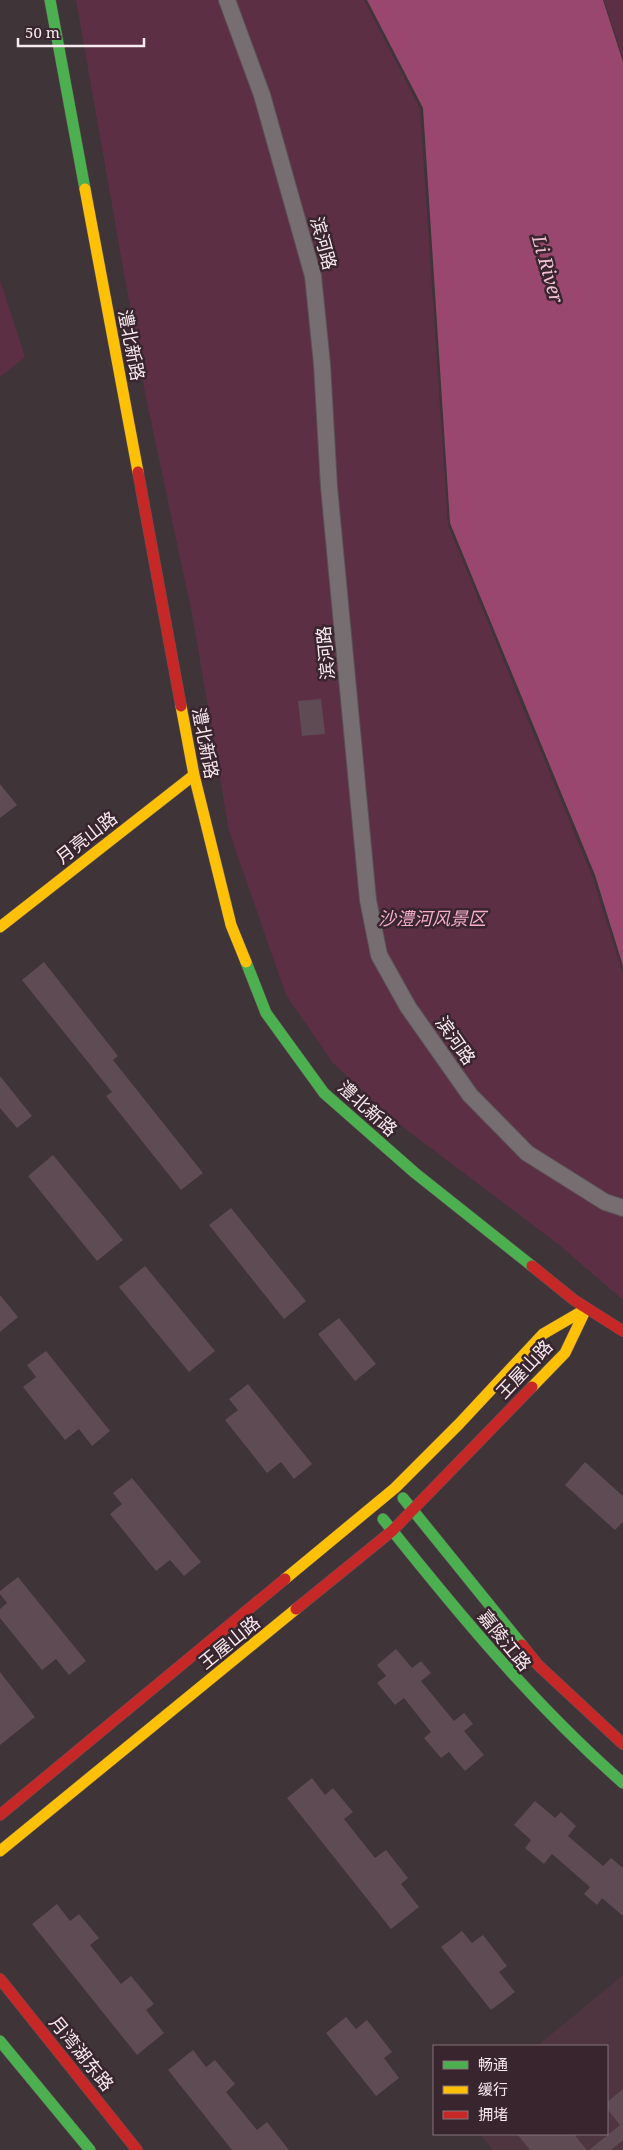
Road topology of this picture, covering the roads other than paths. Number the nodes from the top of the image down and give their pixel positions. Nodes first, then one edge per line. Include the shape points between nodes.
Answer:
1 (50, 0) edge
2 (227, 0) edge
3 (194, 775) junction
4 (0, 927) edge
5 (623, 1208) edge
6 (586, 1309) junction
7 (623, 1331) edge
8 (395, 1488) junction
9 (373, 1506) junction
10 (414, 1510) junction
11 (392, 1531) junction
12 (623, 1744) edge
13 (623, 1784) edge
14 (0, 1815) edge
15 (0, 1851) edge
16 (0, 1979) edge
17 (0, 2041) edge
18 (90, 2150) edge
19 (137, 2150) edge

1 - 3 street, 澧北新路
2 - 5 street, 滨河路 via 262,96 313,276 329,487 368,900 379,955 408,1007 476,1102 527,1153 605,1202
3 - 4 street, 月亮山路
3 - 6 street, 澧北新路 via 231,924 266,1013 324,1093 415,1173
6 - 7 street, 澧北新路
6 - 8 street, 王屋山路 via 542,1334
6 - 10 street, 王屋山路 via 565,1353
8 - 9 street, 王屋山路
8 - 10 street, 嘉陵江路
9 - 11 street, 嘉陵江路
9 - 14 street, 王屋山路
10 - 11 street, 王屋山路
10 - 12 street, 嘉陵江路 via 538,1664
11 - 13 street, 嘉陵江路 via 522,1688
11 - 15 street, 王屋山路
16 - 19 street, 月湾湖东路
17 - 18 street

